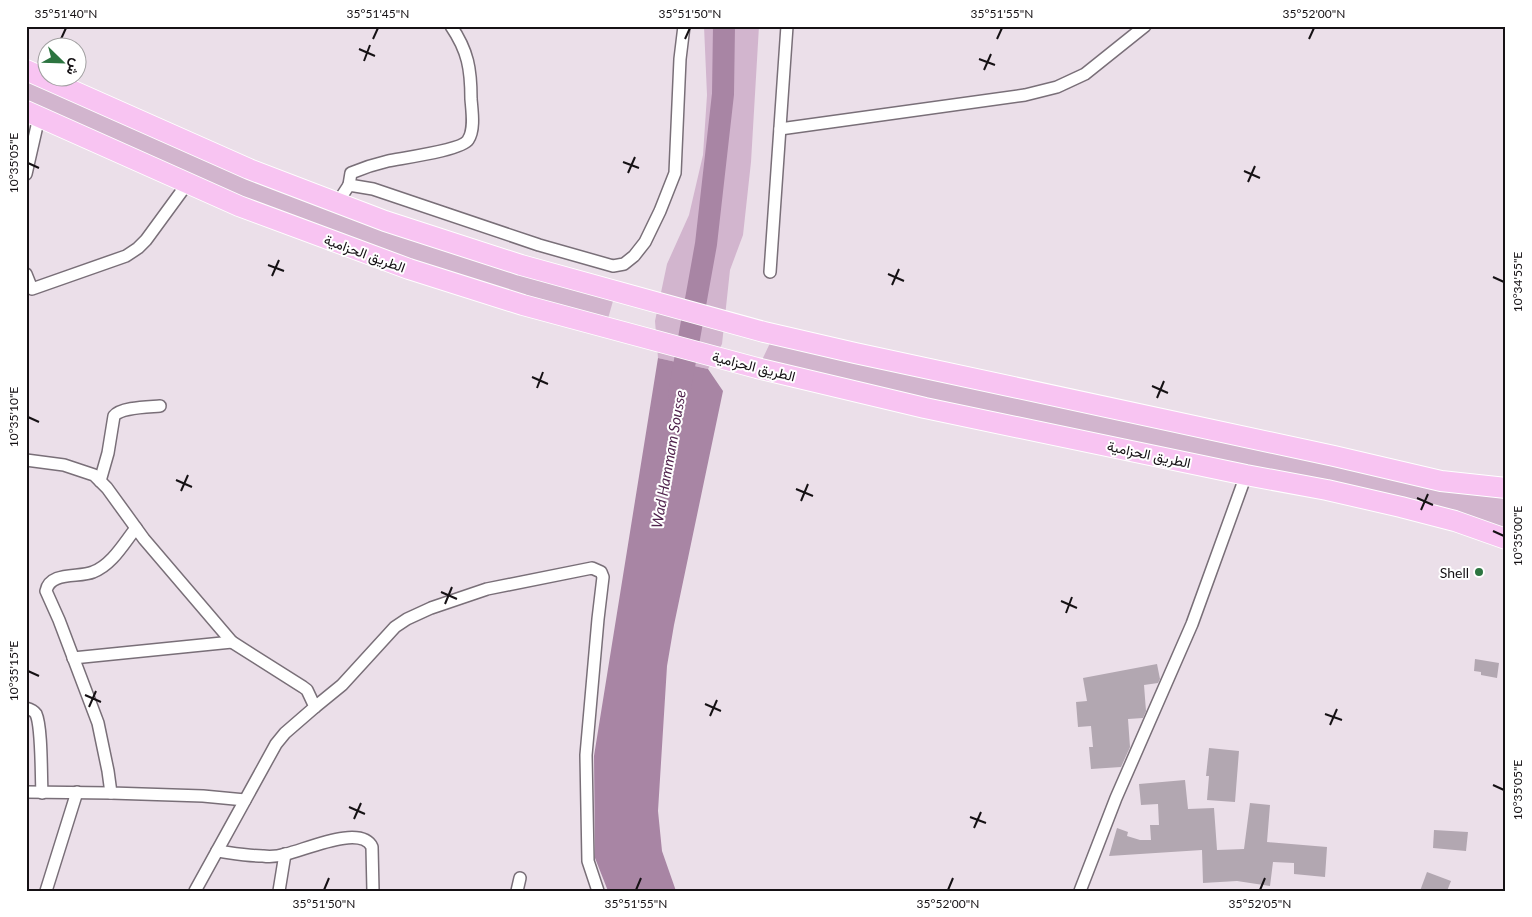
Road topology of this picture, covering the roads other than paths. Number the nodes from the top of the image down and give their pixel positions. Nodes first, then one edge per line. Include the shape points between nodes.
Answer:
1 (451, 26) edge
2 (684, 26) edge
3 (787, 26) edge
4 (1145, 26) edge
5 (26, 70) edge
6 (33, 114) edge
7 (780, 130) junction
8 (26, 174) edge
9 (187, 184) junction
10 (343, 193) junction
11 (770, 272) dead end
12 (26, 274) edge
13 (29, 291) edge
14 (160, 406) dead end
15 (26, 460) edge
16 (1246, 475) junction
17 (100, 481) junction
18 (1506, 488) edge
19 (136, 528) junction
20 (1506, 539) edge
21 (232, 642) junction
22 (73, 658) junction
23 (315, 707) junction
24 (26, 708) edge
25 (26, 792) edge
26 (77, 792) junction
27 (42, 793) junction
28 (111, 793) junction
29 (245, 800) junction
30 (217, 851) junction
31 (285, 854) junction
32 (520, 878) dead end
33 (46, 891) edge
34 (195, 891) edge
35 (279, 891) edge
36 (373, 891) edge
37 (517, 891) edge
38 (598, 891) edge
39 (1080, 891) edge

1 - 10 street via 469,61 470,139 466,144 448,150 360,169 351,173
2 - 10 street via 675,173 645,242 624,264 613,266 539,245 383,192
3 - 7 street
4 - 7 street via 1085,74 1057,87
5 - 10 highway via 249,169
6 - 8 street
6 - 9 highway, الطريق الحزامية
7 - 11 street
9 - 13 street via 138,248 126,256
9 - 16 highway, الطريق الحزامية via 409,269 523,306 757,368 925,408
10 - 18 highway via 385,221 503,259 764,332 1441,481
12 - 13 street
14 - 17 street via 116,413
15 - 17 street via 79,469
16 - 20 highway, الطريق الحزامية via 1401,507
16 - 39 street via 1192,624 1116,798
17 - 19 street
19 - 21 street
19 - 22 street via 101,569 59,577 46,588
21 - 22 street
21 - 23 street via 307,690
22 - 28 street via 98,723
23 - 29 street via 276,744
23 - 38 street via 342,685 395,627 407,619 487,589 592,568 601,572 586,755 588,861
24 - 27 street via 36,715 40,735
25 - 27 street
26 - 27 street
26 - 28 street
26 - 33 street
28 - 29 street
29 - 30 street
30 - 31 street via 263,856
30 - 34 street
31 - 35 street
31 - 36 street via 345,838 365,839 372,848
32 - 37 street

